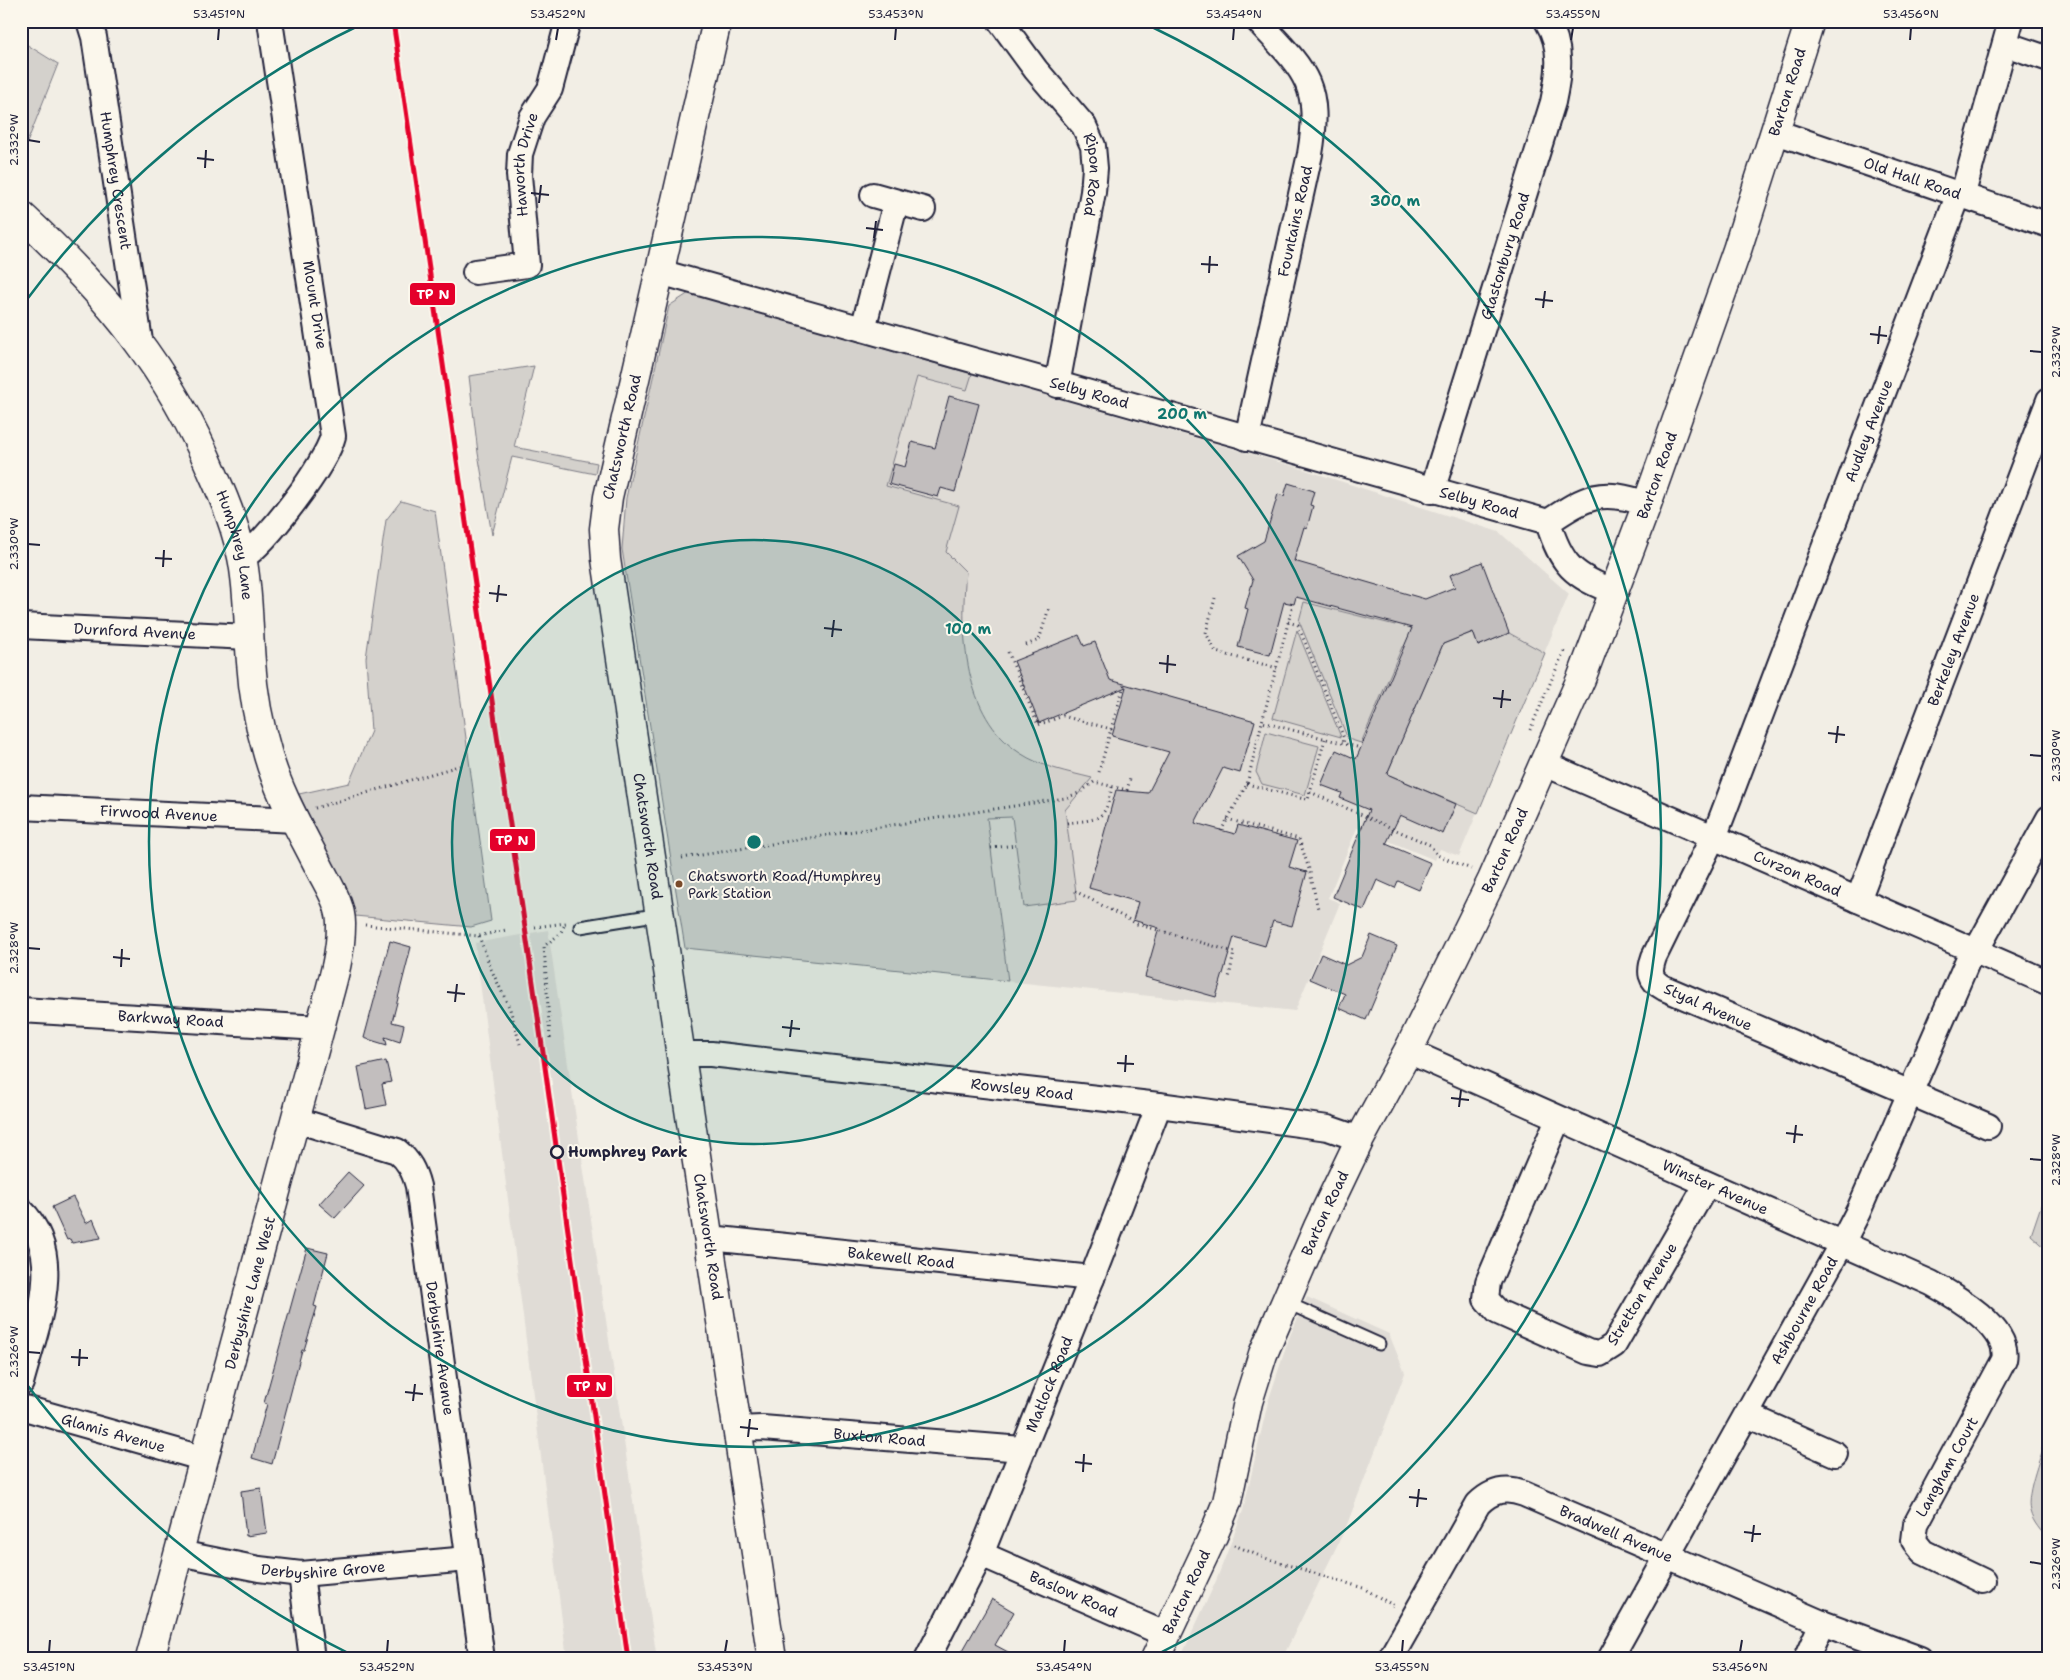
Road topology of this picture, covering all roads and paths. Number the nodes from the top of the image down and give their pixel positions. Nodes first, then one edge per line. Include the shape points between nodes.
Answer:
1 (89, 21) edge
2 (270, 21) edge
3 (568, 21) edge
4 (717, 21) edge
5 (1000, 21) edge
6 (1258, 21) edge
7 (1547, 21) edge
8 (1810, 21) edge
9 (2011, 21) edge
10 (2005, 44) junction
11 (2049, 59) edge
12 (1776, 132) junction
13 (1960, 194) junction
14 (873, 195) dead end
15 (896, 202) junction
16 (923, 210) dead end
17 (21, 215) edge
18 (2049, 225) edge
19 (475, 272) dead end
20 (660, 272) junction
21 (863, 329) junction
22 (140, 342) junction
23 (1057, 385) junction
24 (2049, 400) edge
25 (1247, 438) junction
26 (1432, 491) junction
27 (1648, 504) junction
28 (1548, 522) junction
29 (242, 558) junction
30 (1615, 592) junction
31 (1215, 598) dead end
32 (1049, 608) dead end
33 (1292, 608) dead end
34 (1288, 622) junction
35 (21, 626) edge
36 (249, 636) junction
37 (1568, 642) dead end
38 (1026, 645) dead end
39 (1008, 652) dead end
40 (1277, 668) junction
41 (1125, 682) dead end
42 (1262, 722) junction
43 (1110, 729) junction
44 (1529, 734) dead end
45 (1325, 739) junction
46 (1343, 744) junction
47 (1357, 748) dead end
48 (1545, 764) junction
49 (462, 765) dead end
50 (1099, 772) dead end
51 (1130, 779) dead end
52 (1247, 784) junction
53 (1112, 786) junction
54 (1310, 792) junction
55 (21, 807) edge
56 (294, 817) junction
57 (2049, 818) edge
58 (1227, 819) junction
59 (1067, 823) dead end
60 (1221, 830) dead end
61 (1713, 837) junction
62 (1016, 845) dead end
63 (992, 848) dead end
64 (682, 858) dead end
65 (1474, 862) dead end
66 (1075, 891) dead end
67 (1858, 900) junction
68 (1318, 909) dead end
69 (661, 914) junction
70 (342, 924) junction
71 (535, 927) dead end
72 (580, 927) dead end
73 (506, 930) dead end
74 (479, 936) junction
75 (1975, 951) junction
76 (1230, 978) dead end
77 (2049, 982) edge
78 (21, 1010) edge
79 (320, 1028) junction
80 (550, 1038) dead end
81 (520, 1044) dead end
82 (1408, 1051) junction
83 (682, 1054) junction
84 (1909, 1094) junction
85 (1159, 1104) junction
86 (1558, 1119) junction
87 (296, 1120) junction
88 (1988, 1126) dead end
89 (1360, 1139) junction
90 (1707, 1184) junction
91 (21, 1210) edge
92 (710, 1238) junction
93 (1842, 1243) junction
94 (1092, 1278) junction
95 (1285, 1302) junction
96 (1379, 1344) dead end
97 (2006, 1348) joint
98 (21, 1383) edge
99 (21, 1408) edge
100 (1747, 1415) junction
101 (738, 1429) junction
102 (1022, 1449) junction
103 (1835, 1454) dead end
104 (205, 1459) junction
105 (1213, 1536) junction
106 (179, 1553) junction
107 (980, 1554) junction
108 (1667, 1557) junction
109 (468, 1559) junction
110 (301, 1574) junction
111 (1983, 1581) dead end
112 (1413, 1618) junction
113 (1822, 1623) junction
114 (1167, 1635) junction
115 (150, 1659) edge
116 (312, 1659) edge
117 (482, 1659) edge
118 (772, 1659) edge
119 (927, 1659) edge
120 (1154, 1659) edge
121 (1390, 1659) edge
122 (1610, 1659) edge
123 (1806, 1659) edge
124 (1920, 1659) edge

1 - 22 street, Humphrey Crescent via 94,36
2 - 29 street, Mount Drive via 333,436 324,459 259,544
3 - 19 street, Haworth Drive via 550,89 532,116 520,154 527,265
4 - 20 street, Chatsworth Road
5 - 23 street, Ripon Road via 1084,126 1093,146 1096,168 1093,192
6 - 25 street, Fountains Road via 1304,75 1315,109 1310,154
7 - 26 street, Glastonbury Road via 1558,48 1559,74 1553,102
8 - 12 street, Barton Road
9 - 10 street, Audley Avenue
10 - 11 street
10 - 13 street, Audley Avenue via 1966,186
12 - 13 street, Old Hall Road
12 - 27 street, Barton Road
13 - 18 street, Old Hall Road
13 - 61 street, Audley Avenue
14 - 15 street
15 - 16 street
15 - 21 street
17 - 22 street, Humphrey Lane via 98,291
20 - 21 street, Selby Road
20 - 69 street, Chatsworth Road via 608,498 604,529
21 - 23 street, Selby Road
22 - 29 street, Humphrey Lane via 204,450 230,514
23 - 25 street, Selby Road
24 - 67 street, Berkeley Avenue
25 - 26 street, Selby Road
26 - 28 street, Selby Road
27 - 28 street via 1618,495 1598,496 1573,506
27 - 30 street, Barton Road
28 - 30 street via 1567,564 1585,580
29 - 36 street, Humphrey Lane
30 - 48 street, Barton Road
31 - 40 path via 1206,633 1216,652
32 - 38 path via 1039,640
33 - 34 path
34 - 40 path
34 - 46 path via 1298,625 1344,738
35 - 36 street, Durnford Avenue
36 - 56 street, Humphrey Lane via 260,723 275,776
37 - 44 path
39 - 43 path via 1038,725 1062,716
40 - 42 path
41 - 43 path
42 - 45 path
42 - 52 path
43 - 50 path
45 - 46 path
45 - 54 path
46 - 47 path
48 - 61 street, Curzon Road
48 - 82 street, Barton Road
49 - 56 path
51 - 53 path via 1127,790
52 - 54 path via 1308,800
52 - 58 path
53 - 59 path via 1101,816
53 - 64 path via 1094,782 1065,798
54 - 65 path via 1430,845 1437,855 1470,871
55 - 56 street, Firwood Avenue
56 - 70 street, Humphrey Lane via 335,898
57 - 75 street, Ashbourne Road
58 - 60 path
58 - 68 path via 1299,839
61 - 67 street, Curzon Road
61 - 84 street, Styal Avenue via 1654,957 1650,972 1654,981
62 - 63 path
66 - 76 path via 1138,924 1234,952
67 - 75 street, Curzon Road
69 - 72 lane
69 - 83 street, Chatsworth Road
70 - 74 path
70 - 79 street, Derbyshire Lane West via 338,957
71 - 80 path via 565,923 560,934 544,946
73 - 74 path
74 - 81 path via 510,1008
75 - 77 street, Curzon Road
75 - 84 street, Ashbourne Road via 1968,960
78 - 79 street, Barkway Road
79 - 87 street, Derbyshire Lane West
82 - 86 street, Winster Avenue
82 - 89 street, Barton Road
83 - 85 street, Rowsley Road via 706,1053
83 - 92 street, Chatsworth Road
84 - 88 street, Styal Avenue
84 - 93 street, Ashbourne Road
85 - 89 street, Rowsley Road via 1328,1128
85 - 94 street, Matlock Road
86 - 90 street, Winster Avenue
86 - 90 street, Stretton Avenue via 1486,1293 1489,1304 1498,1312 1580,1349 1600,1354 1614,1346
87 - 104 street, Derbyshire Lane West
87 - 109 street, Derbyshire Avenue via 391,1148 407,1160 414,1172
89 - 95 street, Barton Road
90 - 93 street, Winster Avenue
91 - 98 street via 39,1234 47,1270
92 - 94 street, Bakewell Road
92 - 101 street, Chatsworth Road
93 - 97 street, Winster Avenue via 1947,1292 1985,1320 1998,1333
93 - 100 street, Ashbourne Road
94 - 102 street, Matlock Road
95 - 96 lane
95 - 105 street, Barton Road via 1248,1402 1227,1502
97 - 111 street, Langham Court via 2002,1367 1914,1531 1914,1540 1923,1552
99 - 104 street, Glamis Avenue
100 - 103 street
100 - 108 street, Ashbourne Road
101 - 102 street, Buxton Road via 762,1428
101 - 118 street, Chatsworth Road
102 - 107 street, Matlock Road
104 - 106 street, Derbyshire Lane West
105 - 112 path via 1262,1556 1363,1588
105 - 114 street, Barton Road
106 - 110 street, Derbyshire Grove
106 - 115 street, Derbyshire Lane West
107 - 114 street, Baslow Road
107 - 119 street, Matlock Road
108 - 112 street, Bradwell Avenue via 1524,1494 1502,1490 1488,1495 1478,1504
108 - 113 street, Bradwell Avenue
108 - 122 street, Ashbourne Road
109 - 110 street, Derbyshire Grove
109 - 117 street, Derbyshire Avenue
110 - 116 street
112 - 121 street, Bradwell Avenue
113 - 123 street
113 - 124 street, Bradwell Avenue
114 - 120 street, Barton Road

